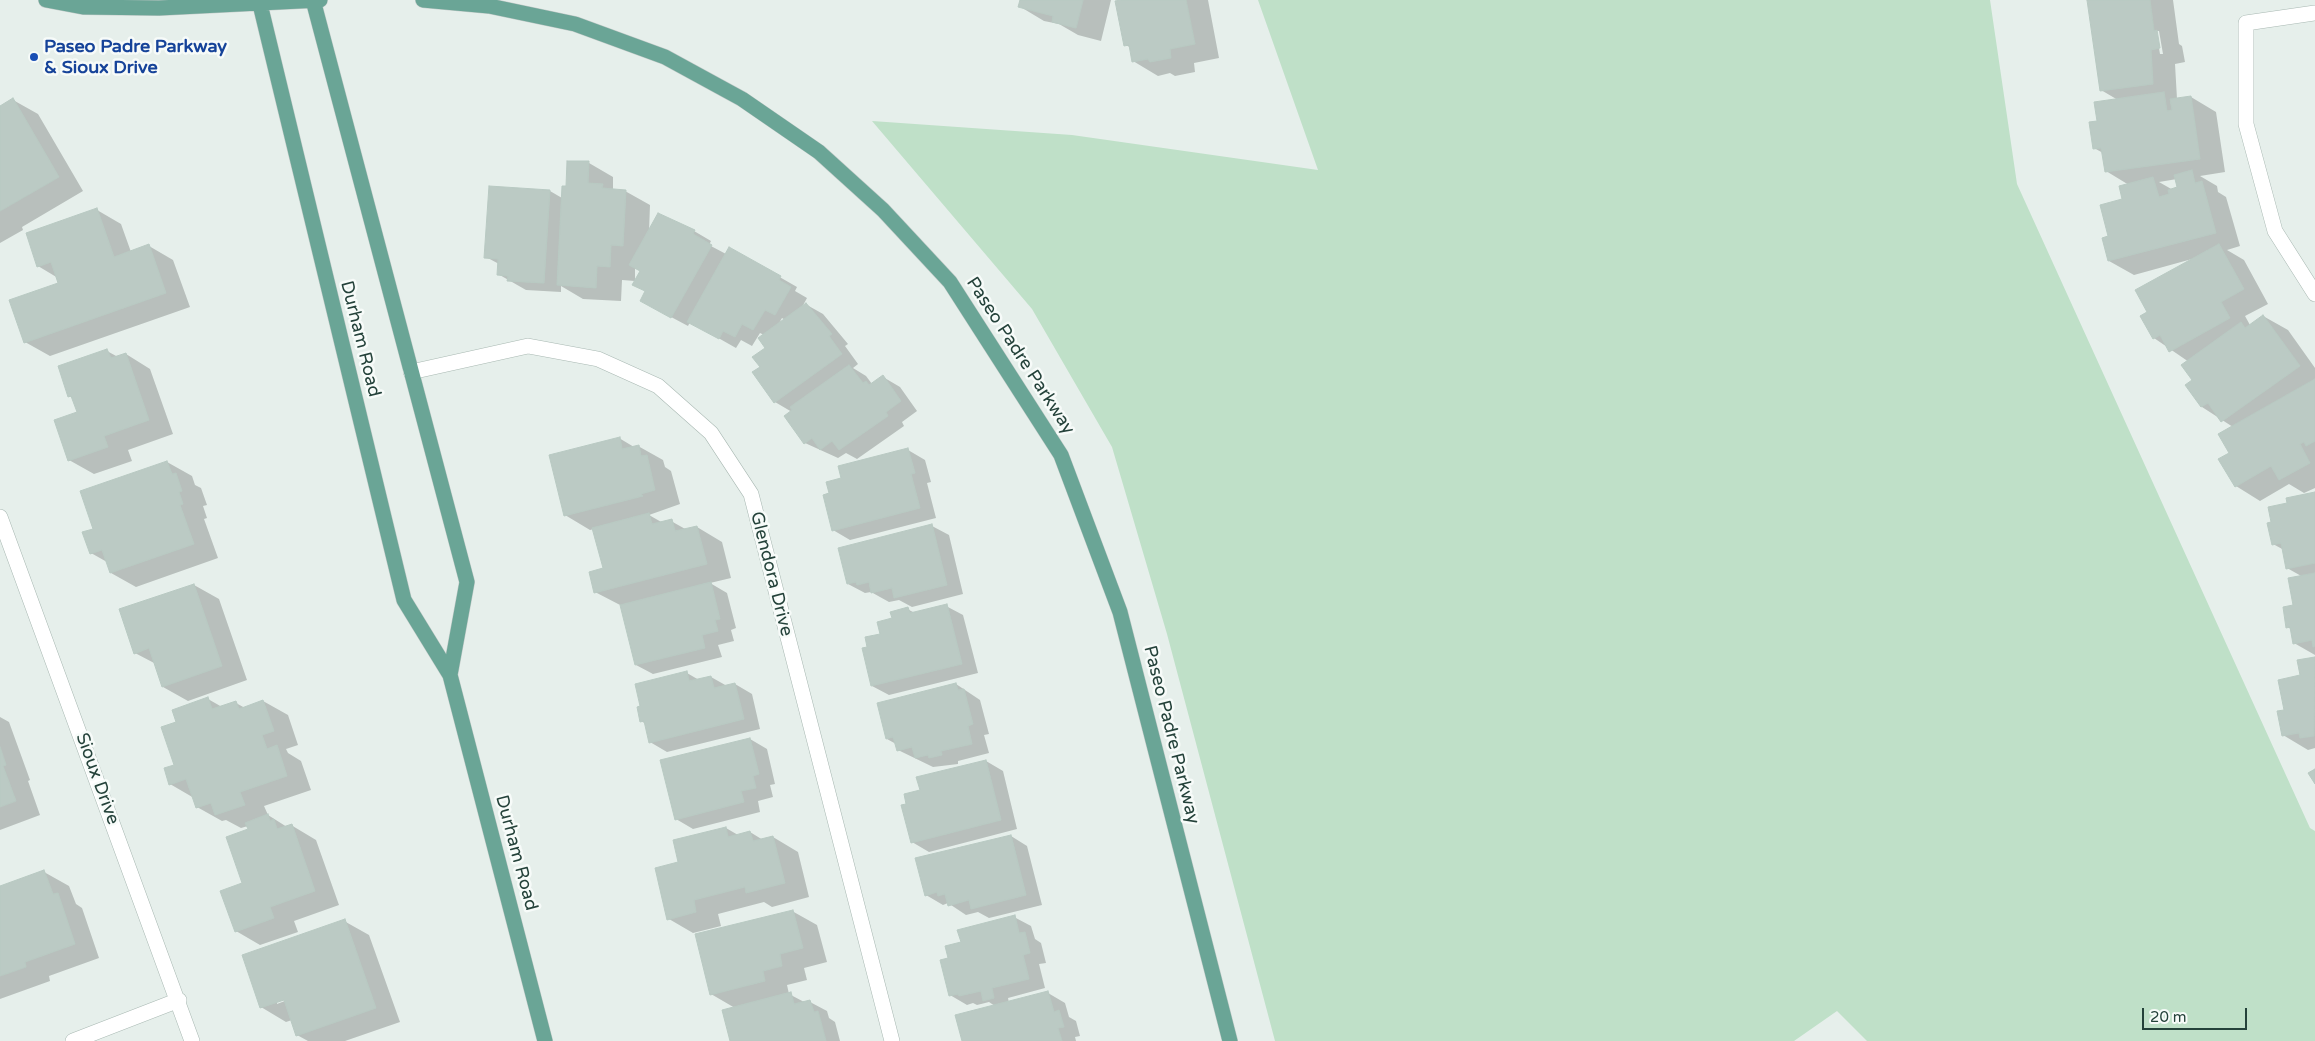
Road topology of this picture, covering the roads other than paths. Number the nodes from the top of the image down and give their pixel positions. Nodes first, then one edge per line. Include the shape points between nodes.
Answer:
1 (46, 0) edge
2 (313, 0) edge
3 (320, 0) edge
4 (423, 0) edge
5 (260, 1) edge
6 (2315, 13) edge
7 (2315, 294) edge
8 (411, 372) junction
9 (0, 517) edge
10 (450, 675) junction
11 (179, 1000) junction
12 (73, 1041) edge
13 (192, 1041) edge
14 (545, 1041) edge
15 (892, 1041) edge
16 (1230, 1041) edge

1 - 5 main road via 83,7 159,8
2 - 3 main road
2 - 5 main road
2 - 8 main road, Durham Road
4 - 16 main road, Paseo Padre Parkway via 489,6 575,24 665,57 742,99 819,152 883,210 950,282 1061,455 1120,612
5 - 10 main road, Durham Road via 404,600
6 - 7 street via 2246,23 2246,124 2275,231
8 - 10 main road, Durham Road via 467,582
8 - 15 street, Glendora Drive via 528,346 598,359 658,386 711,434 751,494
9 - 11 street, Sioux Drive
10 - 14 main road, Durham Road
11 - 12 street
11 - 13 street, Sioux Drive

